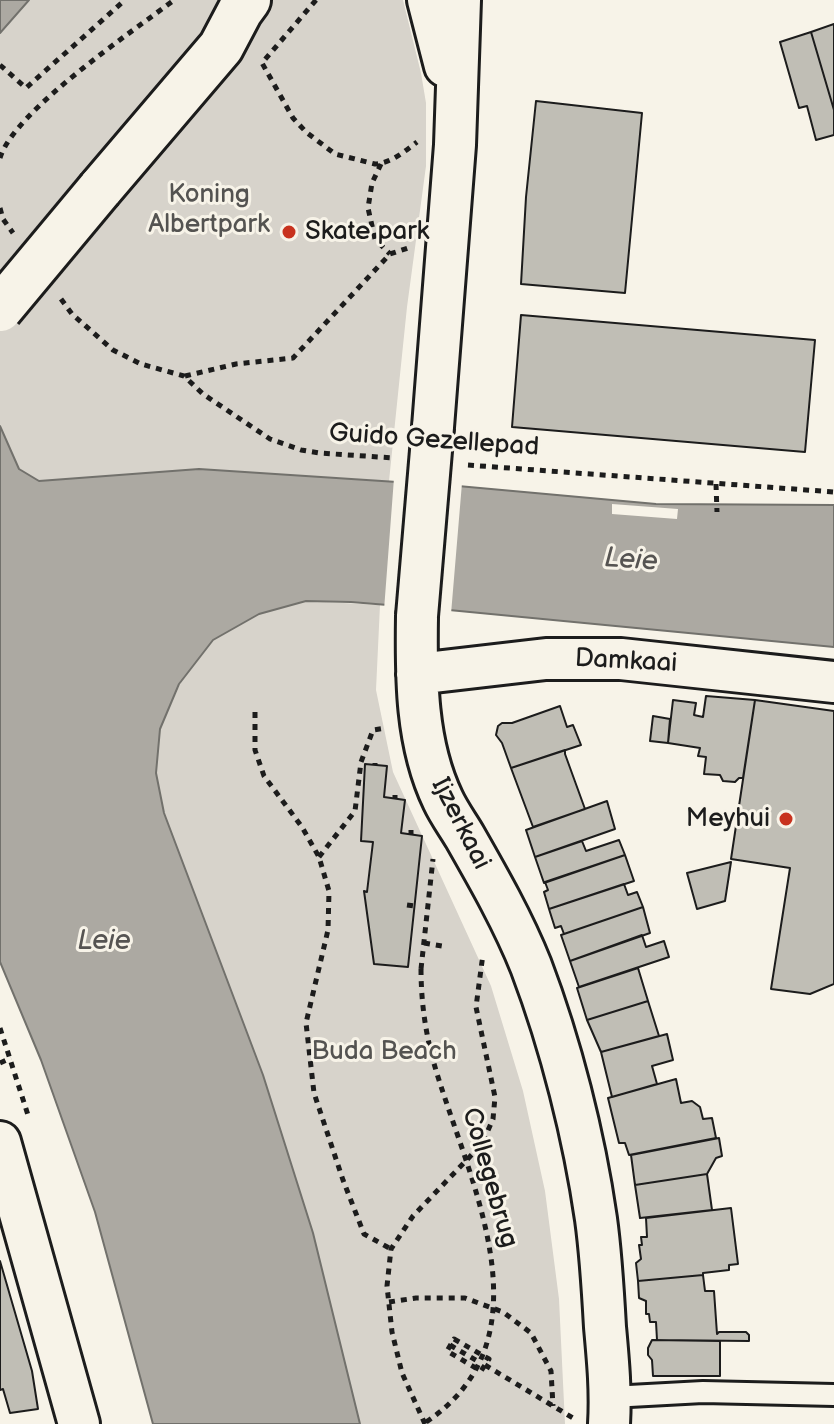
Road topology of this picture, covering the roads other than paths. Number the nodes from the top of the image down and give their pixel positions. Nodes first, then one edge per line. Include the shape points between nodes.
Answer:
1 (248, 0) edge
2 (282, 0) edge
3 (428, 0) edge
4 (460, 0) edge
5 (221, 47) junction
6 (457, 111) junction
7 (0, 309) edge
8 (417, 674) junction
9 (834, 682) edge
10 (0, 1142) edge
11 (834, 1395) edge
12 (610, 1410) edge
13 (79, 1424) edge

1 - 5 main road
2 - 5 main road via 255,26
3 - 6 street, Ijzerkaai
4 - 6 street, Ijzerkaai
5 - 7 main road, bridge
6 - 8 street, Ijzerkaai, bridge via 417,616
8 - 9 street, Damkaai via 546,659 621,659
8 - 12 street, Ijzerkaai via 426,752 443,799 512,921 569,1091 595,1217
10 - 13 street
11 - 12 lane via 703,1392

